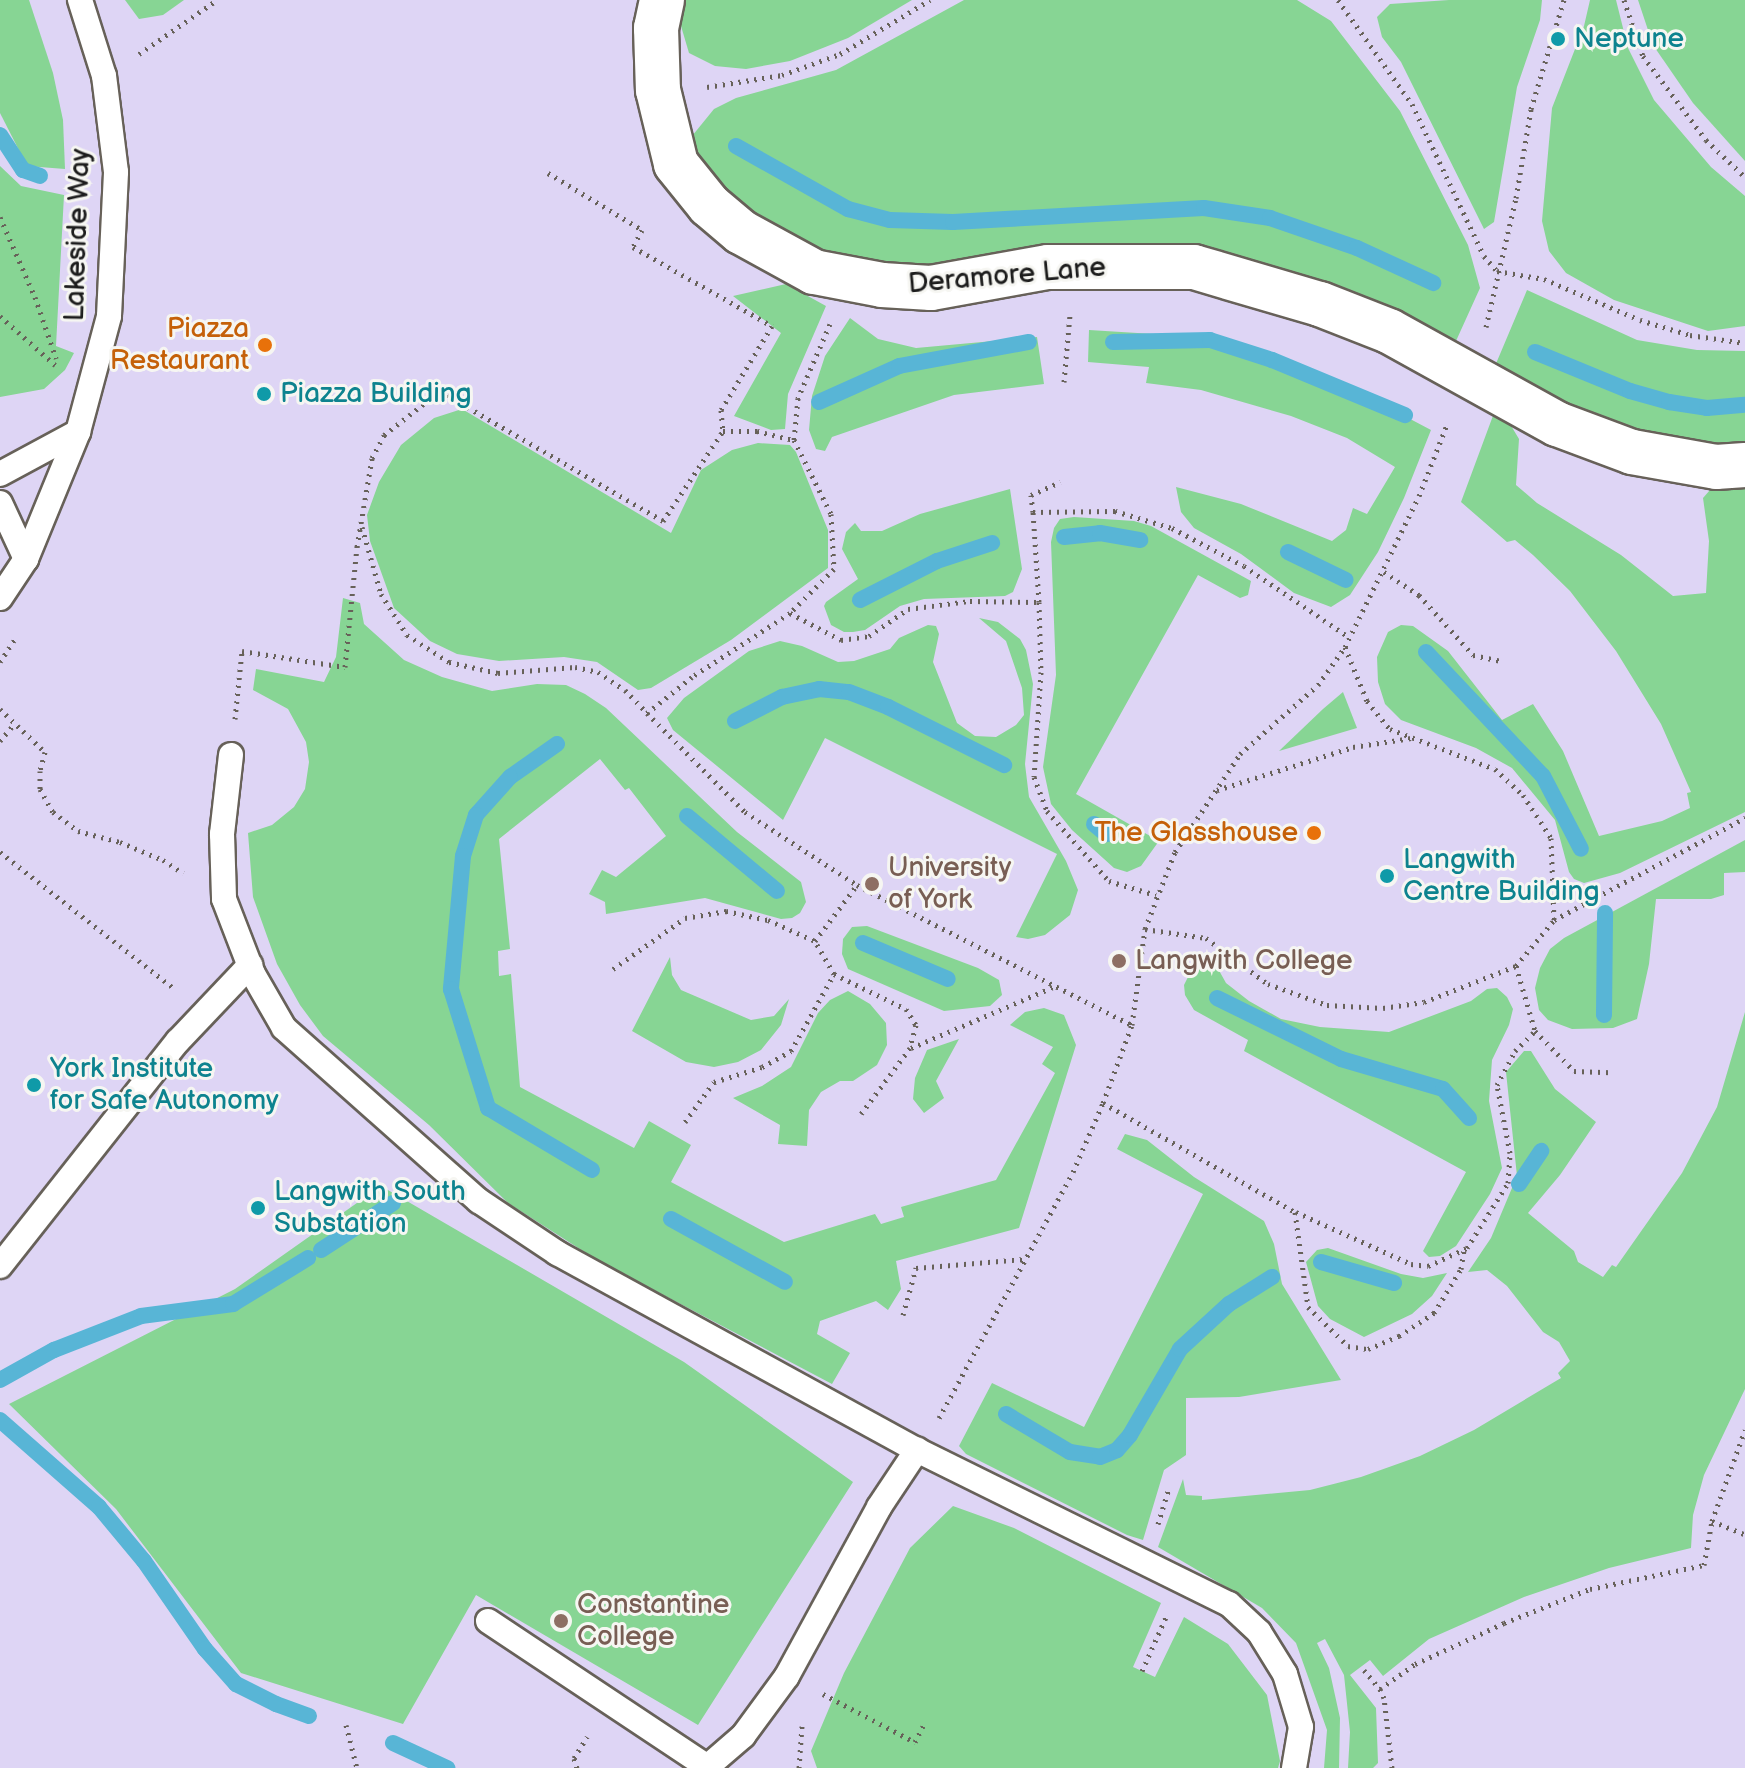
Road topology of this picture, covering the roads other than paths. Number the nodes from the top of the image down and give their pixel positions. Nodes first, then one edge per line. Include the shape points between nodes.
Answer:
1 (80, 0) edge
2 (662, 0) edge
3 (78, 432) junction
4 (1745, 465) edge
5 (0, 474) edge
6 (0, 503) edge
7 (26, 559) junction
8 (0, 598) edge
9 (231, 755) road end
10 (250, 965) junction
11 (0, 1266) edge
12 (917, 1450) junction
13 (488, 1621) dead end
14 (708, 1767) edge
15 (1294, 1768) edge

1 - 3 lane, Lakeside Way via 104,76 116,172 109,316
2 - 4 street, Deramore Lane via 656,28 658,90 676,164 709,205 741,232 814,272 931,288 1048,267 1194,267 1250,281 1389,331 1557,424 1632,452 1716,467
3 - 5 lane
3 - 7 lane, Lakeside Way
6 - 7 lane
7 - 8 lane, Lakeside Way
9 - 10 lane via 222,834 224,899
10 - 11 lane via 178,1041
10 - 12 lane via 284,1028 479,1201 557,1253
12 - 14 lane via 879,1507 787,1676 743,1736
12 - 15 lane via 1229,1604 1259,1632 1285,1674 1301,1727
13 - 14 lane

